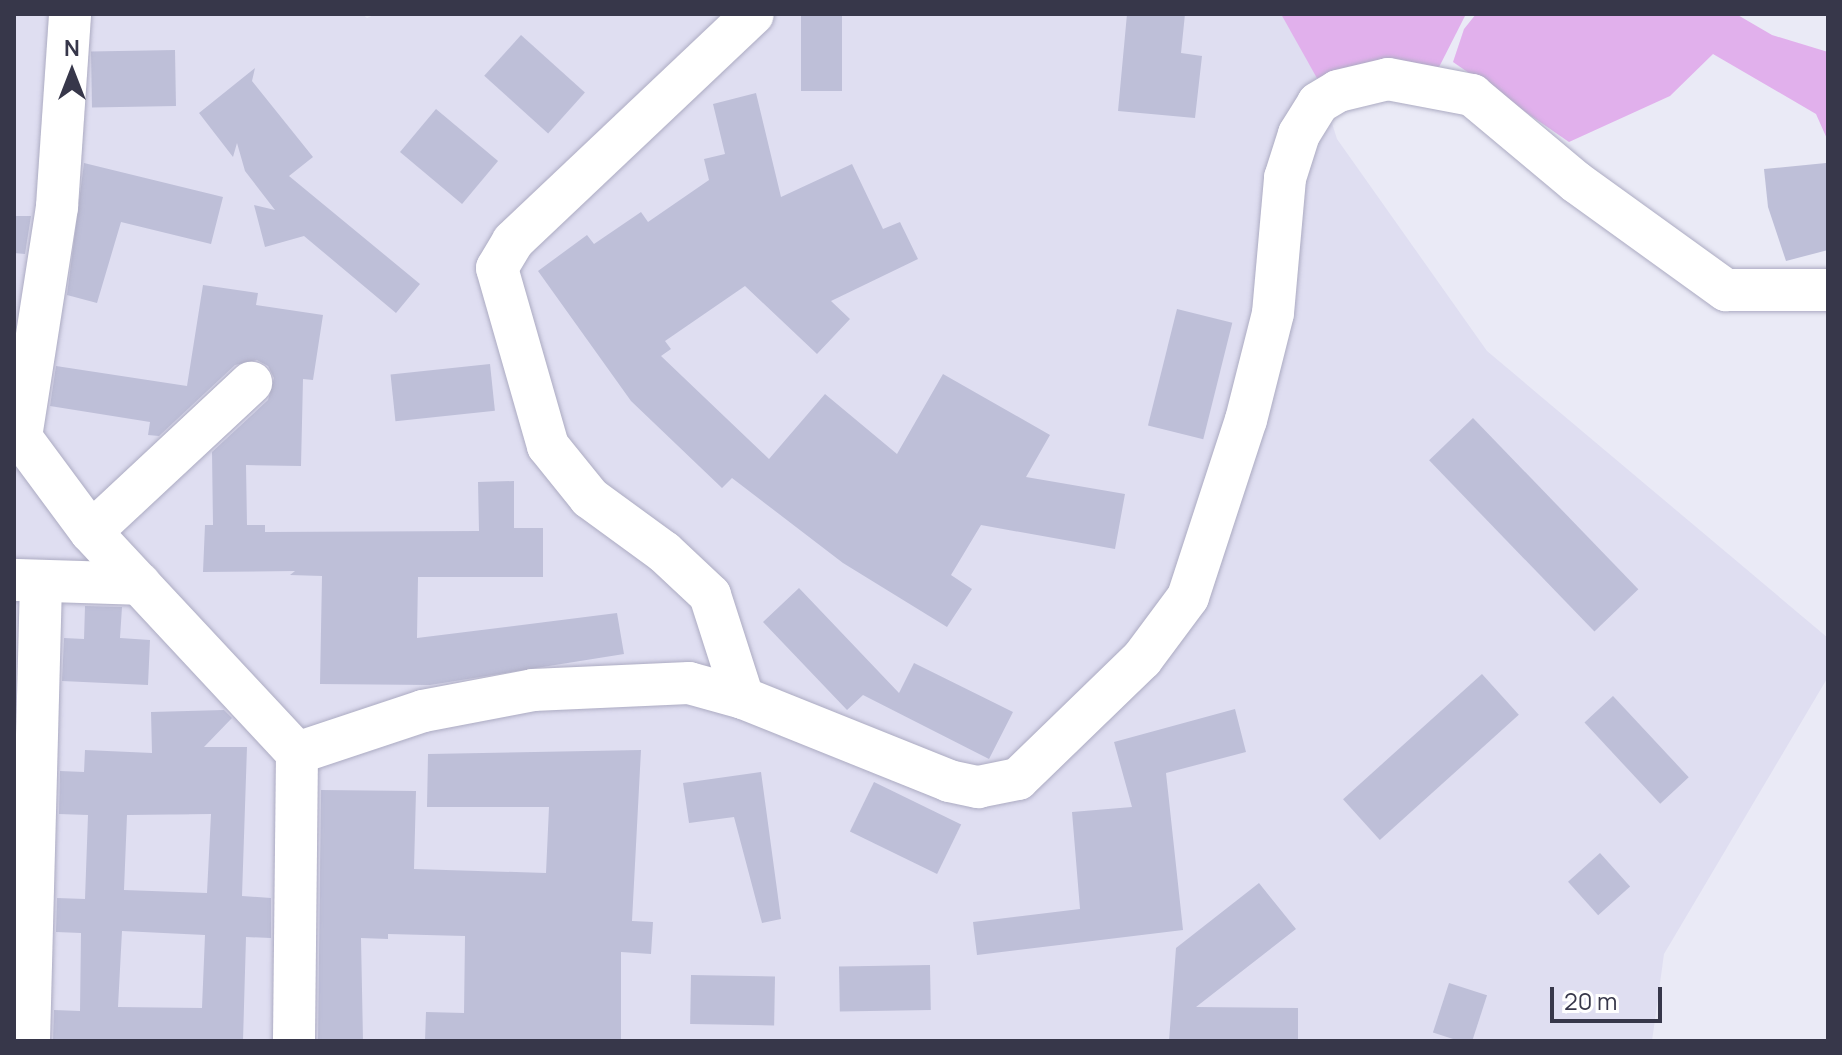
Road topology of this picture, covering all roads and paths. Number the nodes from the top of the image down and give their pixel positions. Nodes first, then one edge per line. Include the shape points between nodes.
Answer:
1 (70, 14) edge
2 (753, 14) edge
3 (1828, 290) edge
4 (251, 383) dead end
5 (17, 432) edge
6 (91, 532) junction
7 (28, 581) edge
8 (140, 584) junction
9 (743, 698) junction
10 (297, 753) junction
11 (29, 1041) edge
12 (294, 1041) edge

1 - 5 street via 57,206
2 - 9 street via 513,241 497,268 548,446 590,498 664,552 710,595
3 - 9 street via 1726,290 1576,182 1472,95 1388,79 1338,91 1318,103 1299,134 1285,178 1273,313 1246,420 1188,597 1142,659 1080,724 1018,779 978,787 949,781
4 - 6 street
5 - 6 street
6 - 8 street
7 - 8 street
7 - 11 street
8 - 10 street
9 - 10 street via 689,683 533,690 423,711
10 - 12 street

